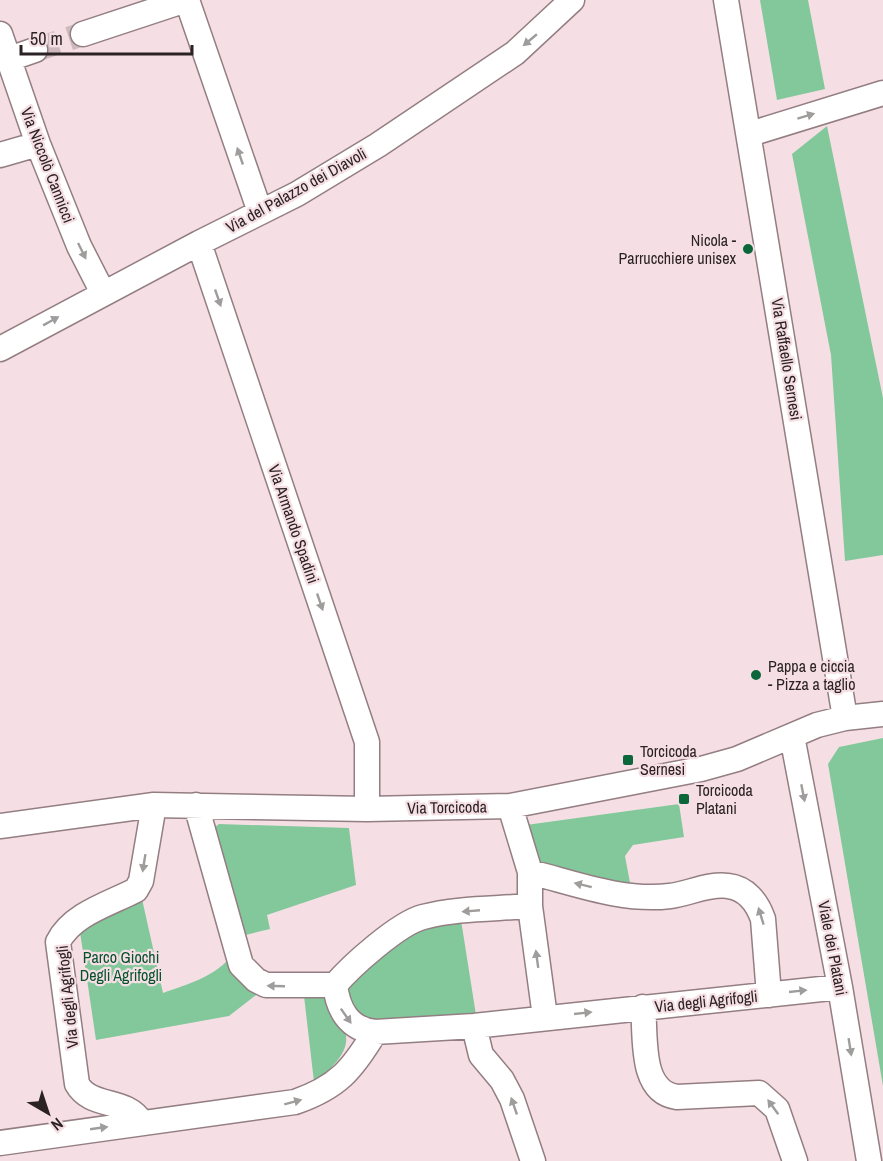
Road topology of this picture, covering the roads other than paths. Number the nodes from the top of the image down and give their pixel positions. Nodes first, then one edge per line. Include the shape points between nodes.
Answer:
1 (186, 0) edge
2 (572, 0) edge
3 (726, 0) edge
4 (0, 34) edge
5 (83, 34) tunnel mouth
6 (35, 50) tunnel mouth
7 (9, 59) junction
8 (883, 93) edge
9 (750, 134) junction
10 (38, 144) junction
11 (0, 155) edge
12 (260, 212) junction
13 (199, 243) junction
14 (103, 293) junction
15 (0, 349) edge
16 (883, 714) edge
17 (845, 718) junction
18 (792, 736) junction
19 (154, 805) junction
20 (196, 805) junction
21 (510, 806) junction
22 (367, 809) junction
23 (0, 826) edge
24 (530, 872) junction
25 (530, 906) junction
26 (335, 985) junction
27 (840, 987) junction
28 (768, 995) junction
29 (643, 1007) junction
30 (545, 1017) junction
31 (474, 1026) junction
32 (375, 1032) junction
33 (141, 1122) junction
34 (0, 1143) edge
35 (533, 1161) edge
36 (795, 1161) edge
37 (869, 1161) edge

1 - 5 street
12 -> 1 street
2 -> 12 street, Via del Palazzo dei Diavoli via 480,79 297,194
3 - 9 street, Via Raffaello Sernesi
4 - 7 street, Via Niccolò Cannicci
6 - 7 street
7 - 10 street, Via Niccolò Cannicci
9 -> 8 street
9 - 17 street, Via Raffaello Sernesi
10 - 11 street
10 -> 14 street, Via Niccolò Cannicci via 79,246
12 - 13 street, Via del Palazzo dei Diavoli
13 - 14 street, Via del Palazzo dei Diavoli
13 -> 22 street, Via Armando Spadini via 367,742
15 -> 14 street, Via del Palazzo dei Diavoli
16 - 17 street, Via Torcicoda
17 - 18 street, Via Torcicoda
18 - 21 street, Via Torcicoda via 701,769
18 -> 27 street, Viale dei Platani
19 - 20 street, Via Torcicoda
19 - 23 street, Via Torcicoda
19 -> 33 street, Via degli Agrifogli via 141,881 136,890 77,920 65,928 58,942 77,1084 90,1099 125,1107
20 - 22 street, Via Torcicoda
26 -> 20 street via 266,985 241,965
21 - 22 street, Via Torcicoda
21 - 24 street
24 - 25 street
28 -> 24 street, Via degli Agrifogli via 763,919 759,908 741,890 720,886 668,897 614,893
25 -> 26 street via 417,919 355,964
30 -> 25 street
26 -> 32 street, Via degli Agrifogli via 347,1020 365,1031
28 -> 27 street, Via degli Agrifogli
27 -> 37 street, Viale dei Platani
28 - 29 street, Via degli Agrifogli
30 -> 29 street, Via degli Agrifogli
36 -> 29 street, Via degli Agrifogli via 777,1109 759,1093 677,1097 656,1089 648,1065
30 - 31 street, Via degli Agrifogli
31 - 32 street, Via degli Agrifogli
35 -> 31 street via 512,1099 481,1055
33 -> 32 street via 283,1105 322,1092 354,1065
34 -> 33 street

